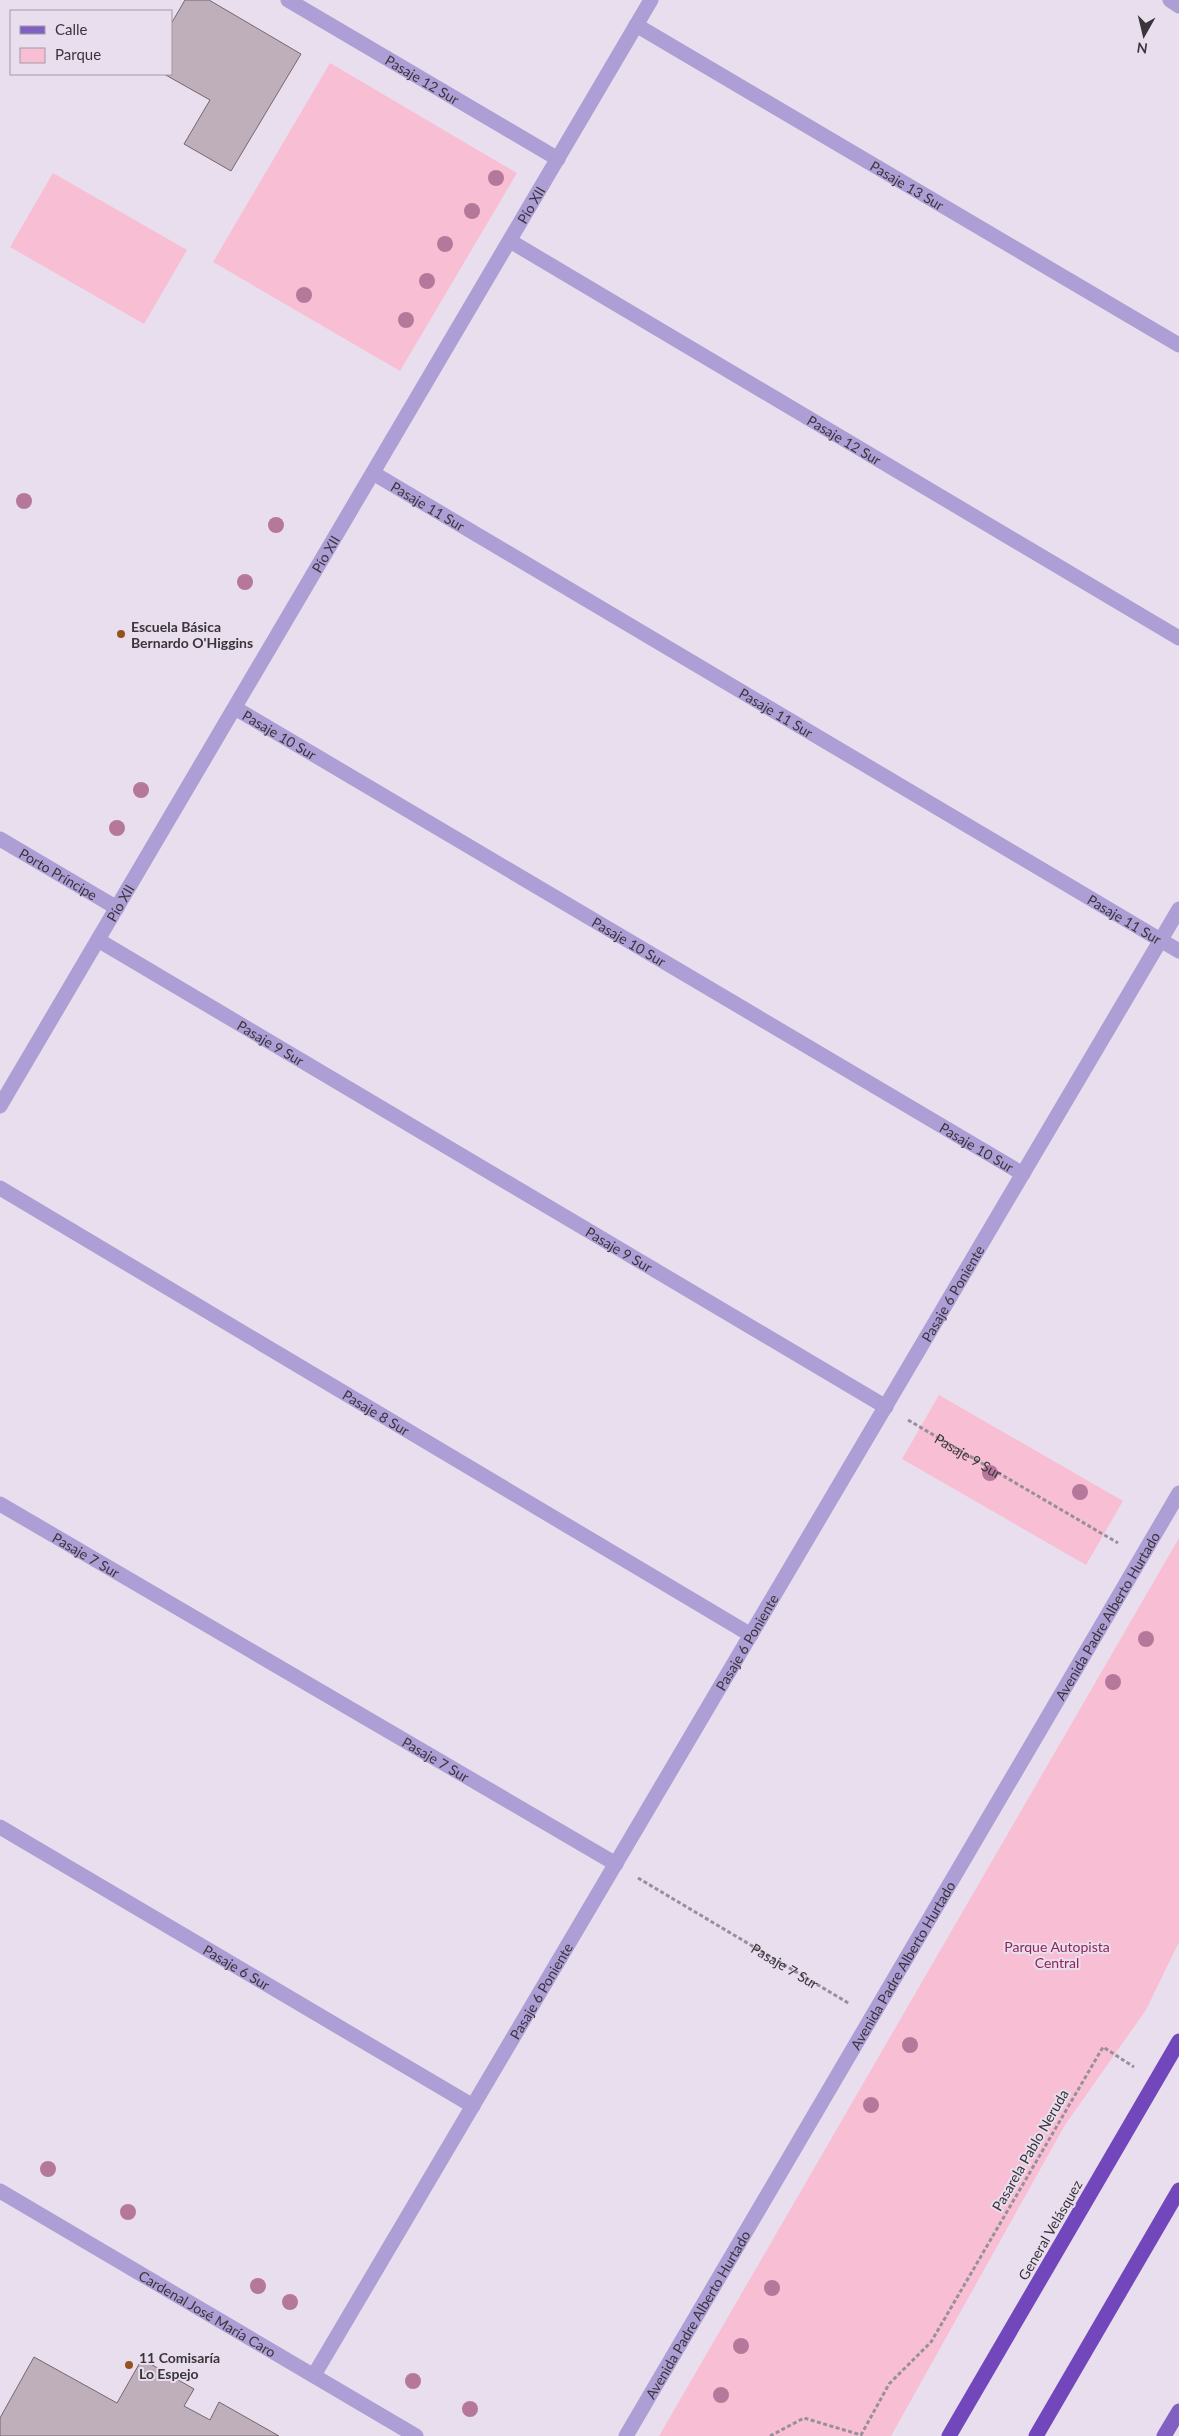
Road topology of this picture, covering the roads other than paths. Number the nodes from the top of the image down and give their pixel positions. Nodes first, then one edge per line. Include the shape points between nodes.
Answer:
1 (289, 0) edge
2 (651, 0) edge
3 (1170, 0) edge
4 (1179, 6) edge
5 (636, 25) junction
6 (558, 159) junction
7 (510, 241) junction
8 (1179, 345) edge
9 (373, 473) junction
10 (1179, 638) edge
11 (235, 708) junction
12 (0, 839) edge
13 (117, 908) junction
14 (1179, 909) edge
15 (98, 940) junction
16 (1161, 940) junction
17 (1179, 951) edge
18 (0, 1106) edge
19 (1023, 1174) junction
20 (0, 1188) edge
21 (886, 1407) junction
22 (1179, 1493) edge
23 (0, 1504) edge
24 (751, 1635) junction
25 (0, 1827) edge
26 (616, 1864) junction
27 (1179, 2041) edge
28 (474, 2106) junction
29 (1179, 2190) edge
30 (0, 2191) edge
31 (314, 2376) junction
32 (1179, 2411) edge
33 (416, 2436) edge
34 (626, 2436) edge
35 (949, 2436) edge
36 (1036, 2436) edge
37 (1164, 2436) edge

1 - 6 street, Pasaje 12 Sur
2 - 5 street, Pío XII
3 - 4 street
5 - 6 street, Pío XII
5 - 8 street, Pasaje 13 Sur
6 - 7 street, Pío XII
7 - 9 street, Pío XII
7 - 10 street, Pasaje 12 Sur
9 - 11 street, Pío XII
9 - 16 street, Pasaje 11 Sur
11 - 13 street, Pío XII
11 - 19 street, Pasaje 10 Sur
12 - 13 street, Porto Príncipe
13 - 15 street, Pío XII
14 - 16 street, Pasaje 6 Poniente
15 - 18 street, Pío XII
15 - 21 street, Pasaje 9 Sur
16 - 17 street, Pasaje 11 Sur
16 - 19 street, Pasaje 6 Poniente
19 - 21 street, Pasaje 6 Poniente
20 - 24 street, Pasaje 8 Sur
21 - 24 street, Pasaje 6 Poniente
22 - 34 street, Avenida Padre Alberto Hurtado
23 - 26 street, Pasaje 7 Sur
24 - 26 street, Pasaje 6 Poniente
25 - 28 street, Pasaje 6 Sur
26 - 28 street, Pasaje 6 Poniente
27 - 35 highway, General Velásquez
28 - 31 street, Pasaje 6 Poniente
29 - 36 highway
30 - 31 street, Cardenal José María Caro
31 - 33 street, Cardenal José María Caro
32 - 37 main road

